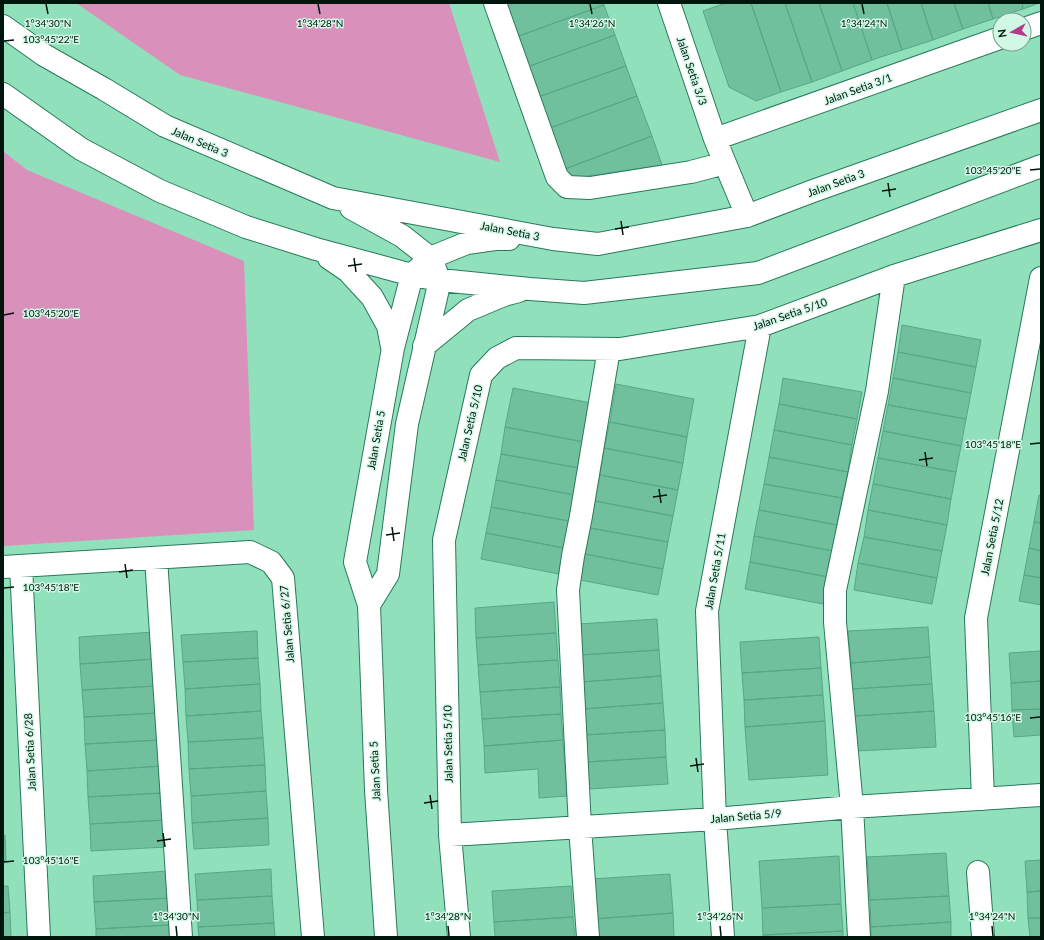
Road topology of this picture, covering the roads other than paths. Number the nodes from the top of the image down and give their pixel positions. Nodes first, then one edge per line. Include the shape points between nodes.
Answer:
1 (495, 3) edge
2 (669, 3) edge
3 (3, 26) edge
4 (992, 41) edge
5 (3, 94) edge
6 (1041, 110) edge
7 (715, 139) junction
8 (725, 163) junction
9 (1041, 166) edge
10 (333, 198) junction
11 (746, 216) junction
12 (1041, 230) edge
13 (553, 239) junction
14 (316, 249) junction
15 (430, 258) junction
16 (412, 275) junction
17 (894, 276) junction
18 (1041, 278) edge
19 (440, 280) junction
20 (530, 289) junction
21 (760, 326) junction
22 (424, 346) junction
23 (392, 348) junction
24 (608, 349) junction
25 (156, 558) junction
26 (12, 567) edge
27 (369, 605) junction
28 (1041, 795) edge
29 (983, 799) junction
30 (852, 807) junction
31 (715, 819) junction
32 (580, 827) junction
33 (450, 835) junction
34 (978, 872) dead end
35 (39, 937) edge
36 (182, 937) edge
37 (313, 937) edge
38 (386, 937) edge
39 (459, 937) edge
40 (588, 937) edge
41 (723, 937) edge
42 (859, 937) edge
43 (983, 937) edge

1 - 8 street via 557,177 567,187 590,188 691,172
2 - 7 street, Jalan Setia 3/3
3 - 10 street, Jalan Setia 3 via 44,55 164,126
4 - 7 street, Jalan Setia 3/1
5 - 14 street via 81,149 160,191 246,227
6 - 11 street, Jalan Setia 3
7 - 8 street, Jalan Setia 3/3
8 - 11 street, Jalan Setia 3/3
9 - 20 street via 758,273 584,293
10 - 13 street, Jalan Setia 3
10 - 15 street via 402,236
11 - 13 street, Jalan Setia 3 via 598,244
12 - 17 street, Jalan Setia 5/10
13 - 15 street via 495,239 467,243
14 - 16 street
14 - 23 street via 348,270 372,297 388,326
15 - 16 street
15 - 19 street
16 - 19 street
16 - 23 street, Jalan Setia 5
17 - 21 street, Jalan Setia 5/10
17 - 30 street via 877,391 835,590 835,622
18 - 29 street, Jalan Setia 5/12 via 976,618
19 - 20 street
19 - 22 street
20 - 22 street via 504,295 468,310
21 - 24 street, Jalan Setia 5/10
21 - 31 street, Jalan Setia 5/11 via 707,611
22 - 27 street via 407,424 388,574
23 - 27 street, Jalan Setia 5 via 355,562
24 - 32 street via 568,590
24 - 33 street, Jalan Setia 5/10 via 516,348 497,358 481,374 444,540
25 - 26 street, Jalan Setia 6/27
25 - 36 street
25 - 37 street, Jalan Setia 6/27 via 250,552 271,562 283,578
26 - 35 street, Jalan Setia 6/28
27 - 38 street, Jalan Setia 5 via 376,790
28 - 29 street, Jalan Setia 5/9
29 - 30 street, Jalan Setia 5/9
30 - 31 street, Jalan Setia 5/9
30 - 42 street
31 - 32 street, Jalan Setia 5/9
31 - 41 street, Jalan Setia 5/11
32 - 33 street, Jalan Setia 5/9
32 - 40 street
33 - 39 street, Jalan Setia 5/10
34 - 43 street

